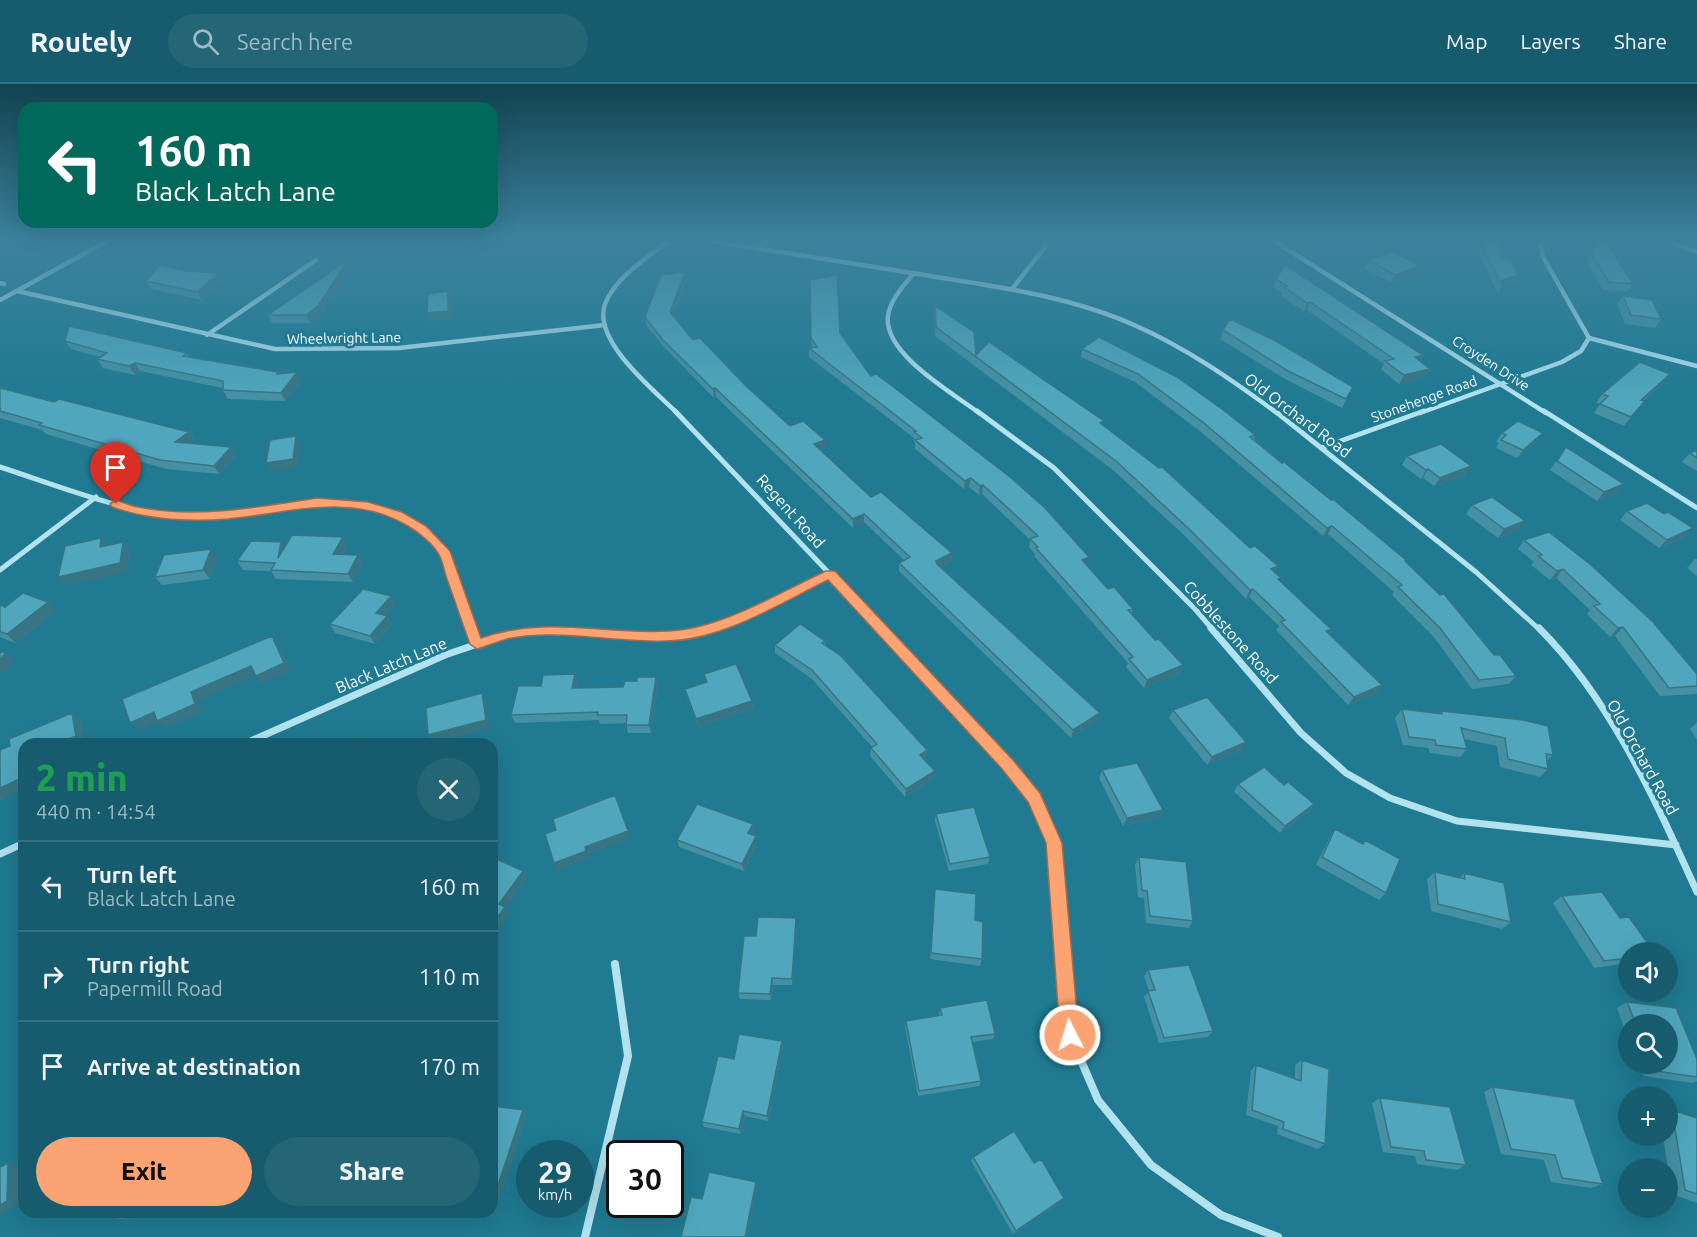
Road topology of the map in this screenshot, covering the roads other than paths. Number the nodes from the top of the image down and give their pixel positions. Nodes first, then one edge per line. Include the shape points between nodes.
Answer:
1 (14, 293) edge
2 (25, 293) edge
3 (269, 293) edge
4 (612, 293) edge
5 (899, 293) edge
6 (1027, 293) edge
7 (1358, 293) edge
8 (1563, 293) edge
9 (0, 300) edge
10 (605, 325) junction
11 (207, 335) junction
12 (1589, 338) junction
13 (1697, 366) edge
14 (1502, 384) junction
15 (1321, 448) junction
16 (0, 467) edge
17 (96, 497) junction
18 (1697, 508) edge
19 (0, 570) edge
20 (830, 574) junction
21 (477, 644) junction
22 (258, 738) edge
23 (1676, 845) junction
24 (18, 846) edge
25 (0, 854) edge
26 (1697, 892) edge
27 (615, 964) dead end
28 (585, 1237) edge
29 (1278, 1237) edge

1 - 9 street
2 - 11 street, Wheelwright Lane
3 - 11 street
4 - 10 street via 602,315
5 - 23 street, Cobblestone Road via 891,304 888,322 892,341 909,361 1054,468 1195,609 1301,732 1346,773 1390,798 1457,821
6 - 15 street, Old Orchard Road via 1094,310 1160,338 1221,374
7 - 14 street, Croyden Drive
8 - 12 street
10 - 11 street, Wheelwright Lane via 432,346 318,352 275,349
10 - 20 street, Regent Road via 610,339 637,373 745,480
12 - 13 street
12 - 14 street, Stonehenge Road via 1573,357
14 - 15 street, Stonehenge Road
14 - 18 street, Croyden Drive
15 - 23 street, Old Orchard Road via 1462,561 1545,635 1586,684 1635,763
16 - 17 street
17 - 19 street
17 - 21 street via 135,511 189,516 229,515 317,502 368,506 398,515 422,529 444,551
20 - 21 street, Black Latch Lane via 726,623 700,631 668,636 537,630
20 - 29 street, Regent Road via 1034,798 1054,843 1070,1035 1098,1100 1150,1165 1221,1215
21 - 22 street, Black Latch Lane
23 - 26 street, Old Orchard Road
24 - 25 street
27 - 28 street via 628,1056

